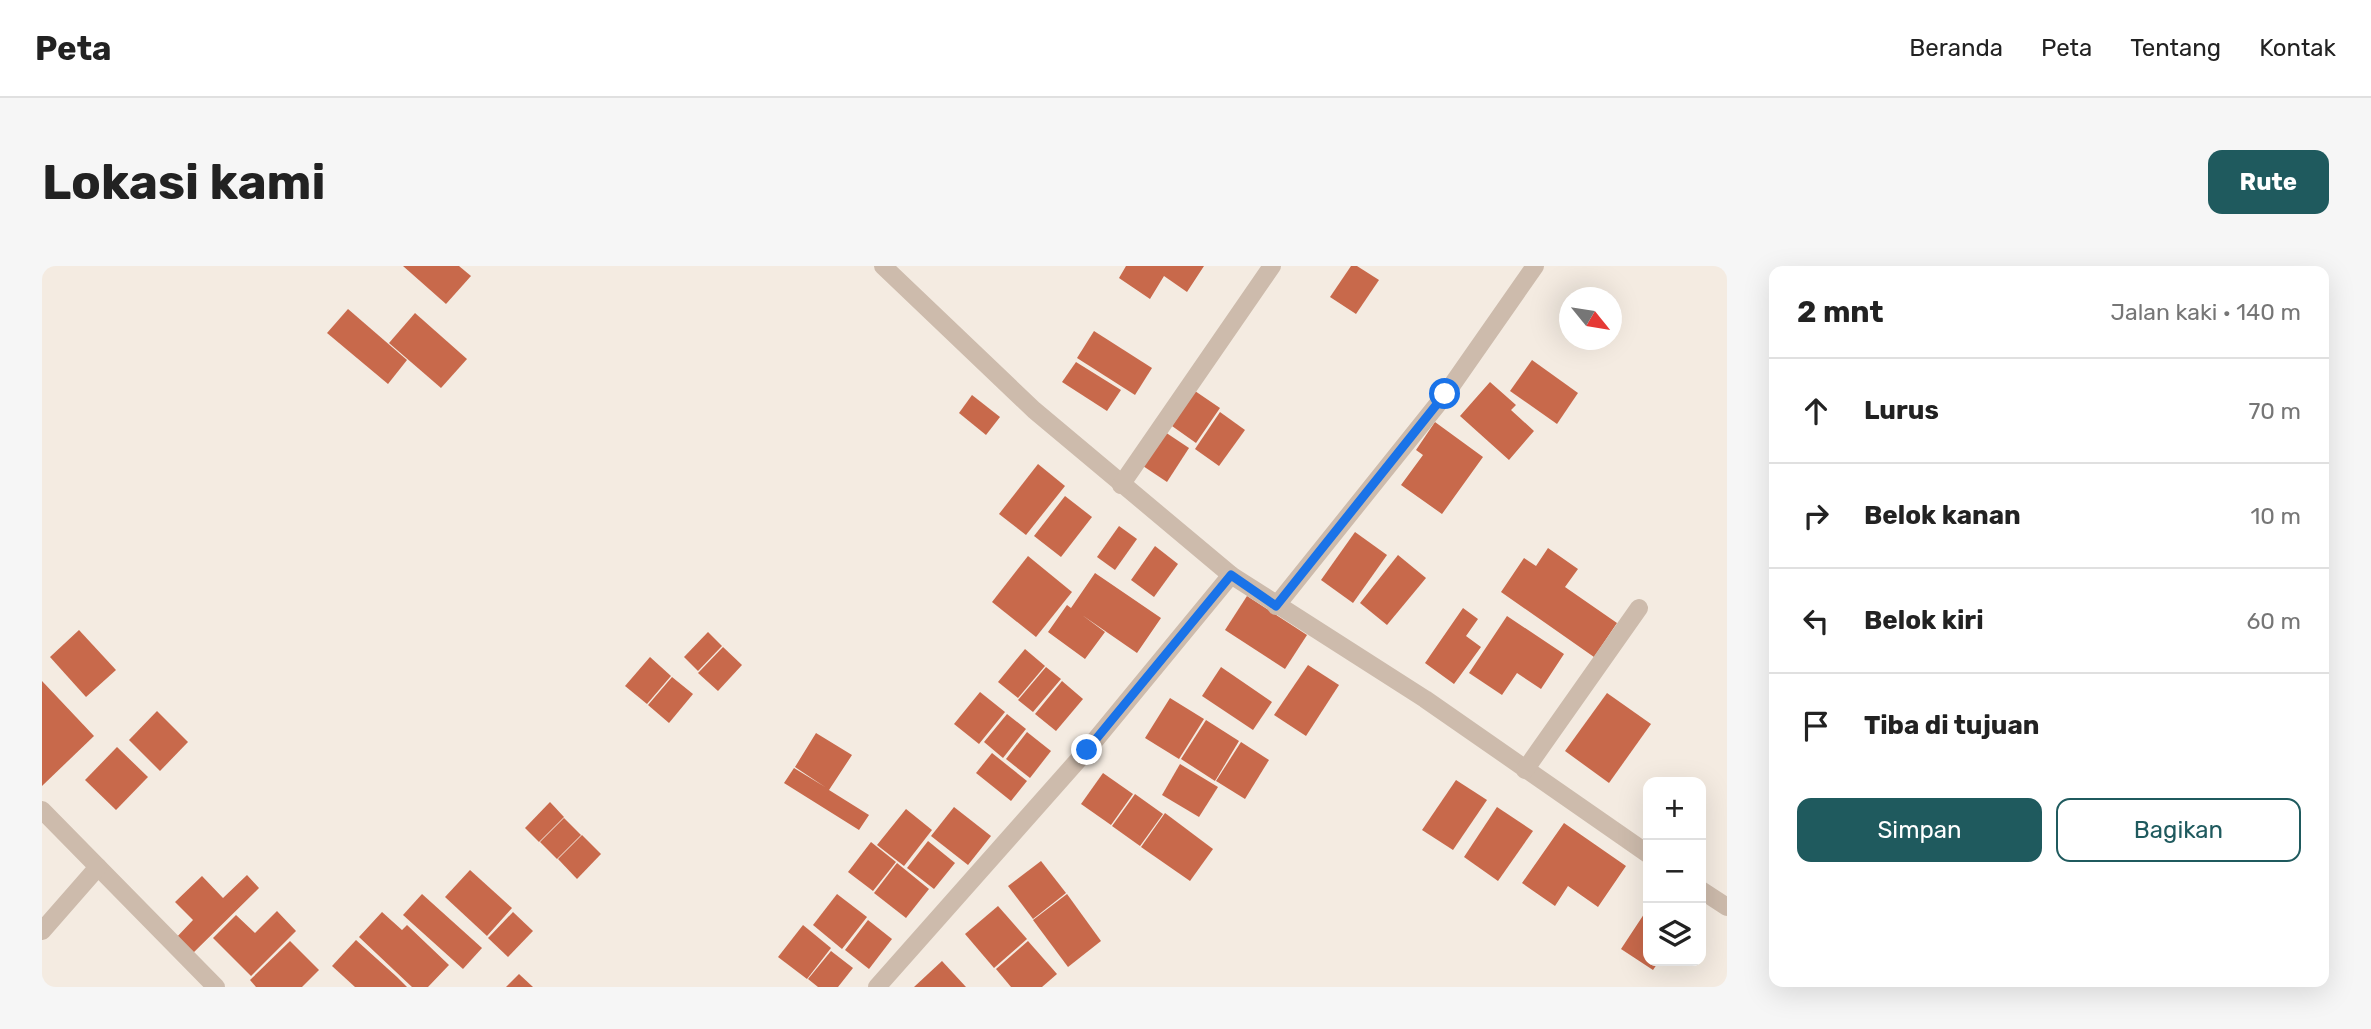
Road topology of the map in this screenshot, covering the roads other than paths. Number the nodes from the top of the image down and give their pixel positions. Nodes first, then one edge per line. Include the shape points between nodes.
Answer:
1 (883, 266) edge
2 (1272, 266) edge
3 (1535, 266) edge
4 (1121, 485) junction
5 (1231, 575) junction
6 (1276, 606) junction
7 (1639, 608) dead end
8 (1525, 770) junction
9 (42, 810) edge
10 (1643, 851) edge
11 (98, 867) junction
12 (1706, 893) edge
13 (1727, 908) edge
14 (42, 931) edge
15 (216, 987) edge
16 (877, 987) edge

1 - 4 street via 1034,410
2 - 4 street
3 - 6 street via 1445,394
4 - 5 street
5 - 6 street
5 - 16 street via 1087,750
6 - 8 street via 1424,699
7 - 8 street
8 - 10 street
9 - 11 street
11 - 14 street
11 - 15 street
12 - 13 street

